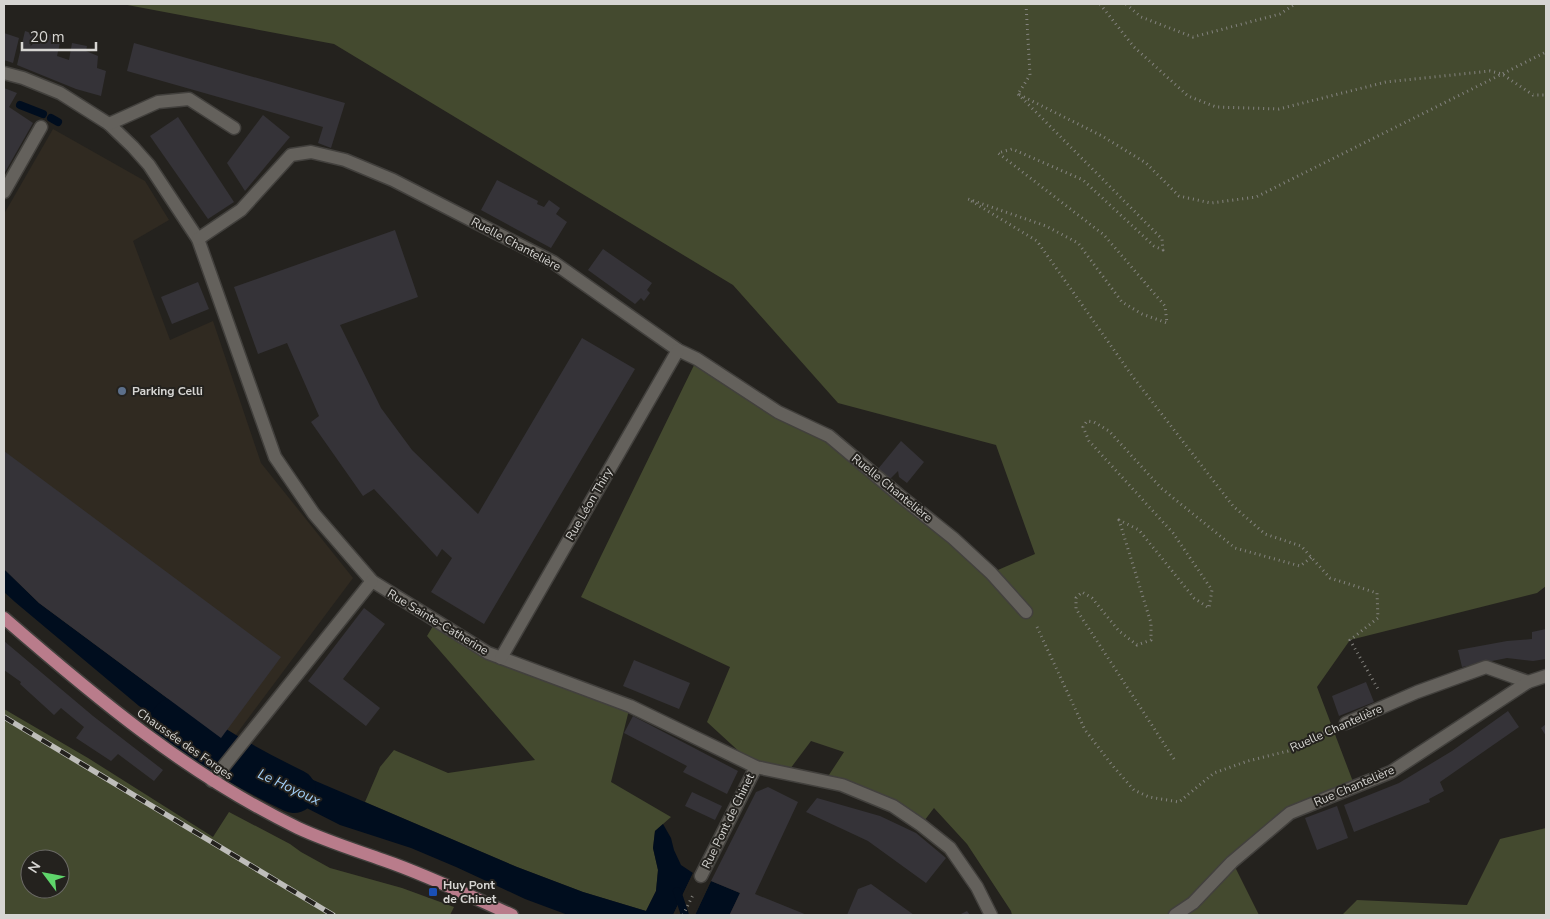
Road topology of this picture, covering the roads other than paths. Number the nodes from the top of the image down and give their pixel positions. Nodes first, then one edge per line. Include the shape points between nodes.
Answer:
1 (4, 73) edge
2 (109, 124) junction
3 (41, 127) dead end
4 (234, 128) dead end
5 (4, 192) edge
6 (198, 239) junction
7 (678, 350) junction
8 (372, 581) junction
9 (1026, 612) road end
10 (4, 618) edge
11 (501, 658) junction
12 (1546, 676) edge
13 (1528, 682) junction
14 (1346, 723) road end
15 (756, 767) junction
16 (212, 781) junction
17 (701, 876) road end
18 (512, 915) edge
19 (991, 915) edge
20 (1175, 915) edge

1 - 2 street, Rue Sainte-Catherine via 60,93
2 - 4 street via 158,102 189,100
2 - 6 street, Rue Sainte-Catherine via 149,165
3 - 5 street
6 - 7 street, Ruelle Chantelière via 240,210 292,155 311,152 345,160 393,180 553,262
6 - 8 street, Rue Sainte-Catherine via 275,457 314,514
7 - 9 street, Ruelle Chantelière via 778,412 829,436 953,538
7 - 11 street, Rue Léon Thiry
8 - 11 street, Rue Sainte-Catherine
8 - 16 street
10 - 16 main road, Chaussée des Forges via 77,682
11 - 15 street, Rue Sainte-Catherine via 630,706
12 - 13 street, Rue Chantelière
13 - 14 street, Ruelle Chantelière via 1486,667
13 - 20 street, Rue Chantelière via 1391,772 1290,813 1232,862 1193,903
15 - 17 street, Rue Pont de Chinet
15 - 19 street, Rue Sainte-Catherine via 842,785 894,806 950,848 977,886
16 - 18 main road, Chaussée des Forges via 300,829 384,860

